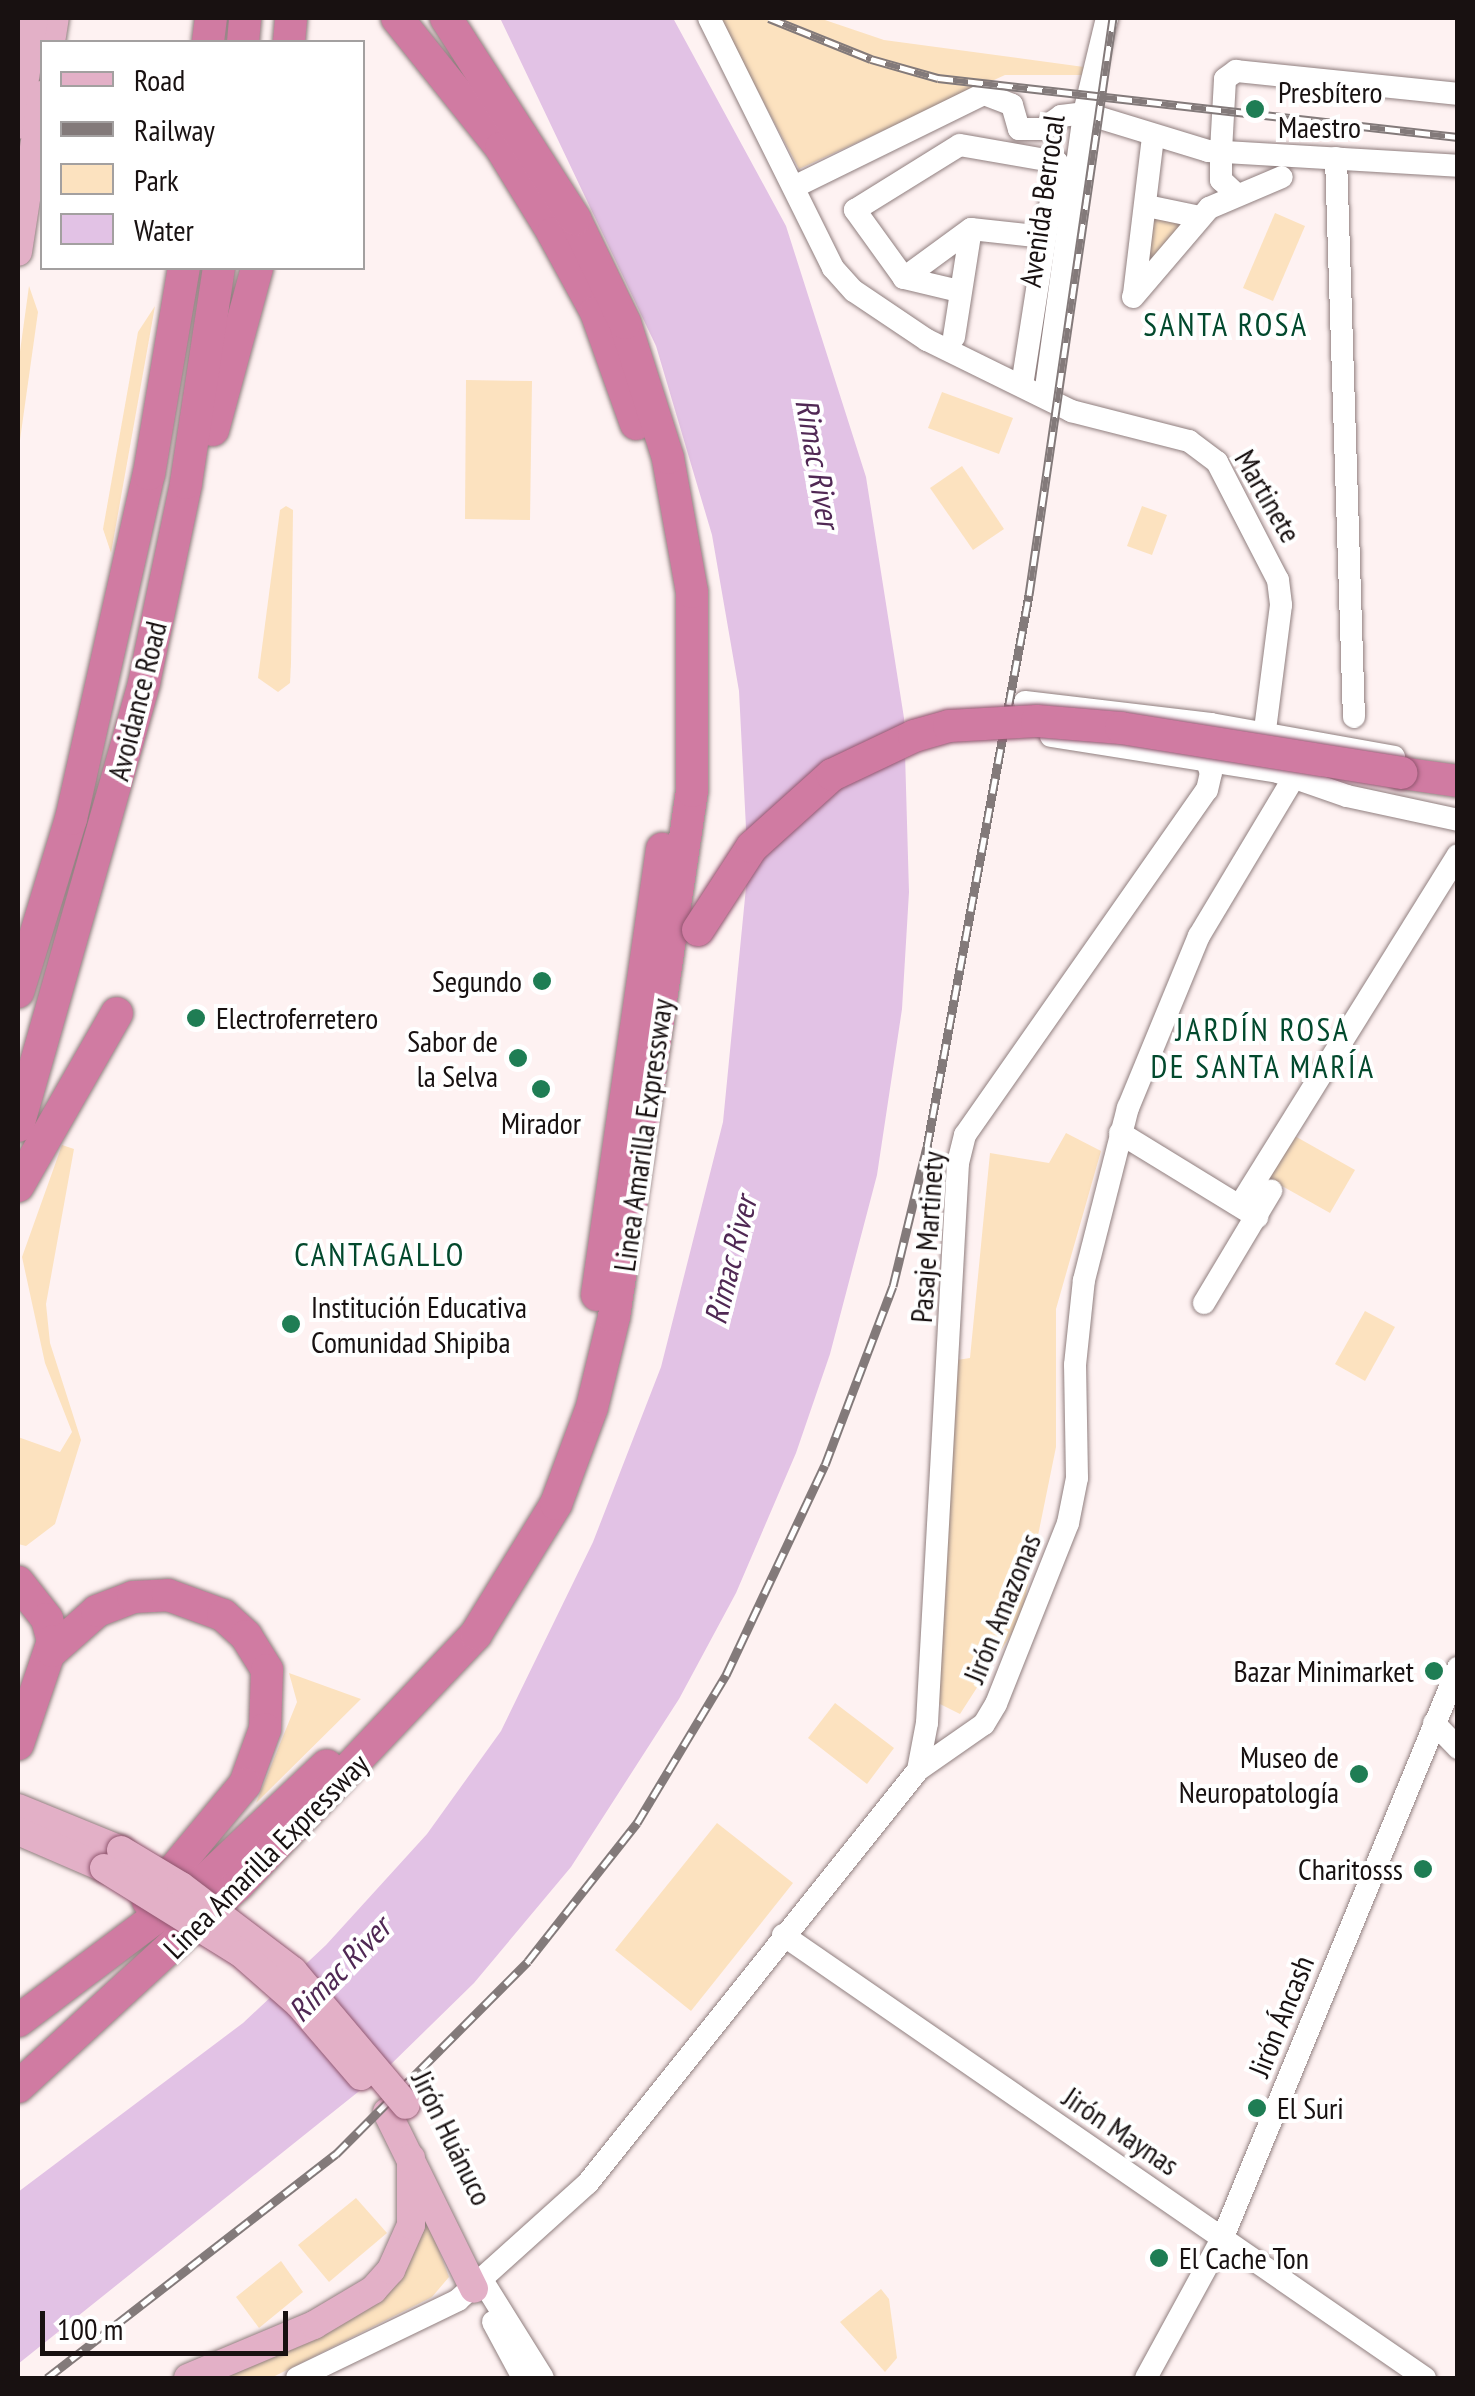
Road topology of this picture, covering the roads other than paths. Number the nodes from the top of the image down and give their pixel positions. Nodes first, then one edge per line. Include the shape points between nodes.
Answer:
1 (34, 18) edge
2 (397, 18) edge
3 (446, 18) edge
4 (709, 18) edge
5 (1106, 18) edge
6 (1458, 94) edge
7 (40, 107) edge
8 (1084, 113) junction
9 (18, 125) edge
10 (1152, 137) junction
11 (1221, 152) junction
12 (1336, 158) junction
13 (1287, 166) junction
14 (1458, 166) edge
15 (794, 188) junction
16 (1235, 192) junction
17 (1279, 204) dead end
18 (1148, 206) junction
19 (1200, 217) junction
20 (971, 229) junction
21 (1045, 238) junction
22 (18, 252) edge
23 (184, 270) edge
24 (220, 270) edge
25 (256, 270) edge
26 (904, 278) junction
27 (959, 291) junction
28 (954, 338) dead end
29 (1022, 384) junction
30 (1050, 398) junction
31 (186, 483) junction
32 (1025, 702) dead end
33 (1354, 716) dead end
34 (1211, 724) junction
35 (1265, 730) junction
36 (1018, 731) dead end
37 (1204, 758) junction
38 (1458, 770) edge
39 (1294, 778) junction
40 (1458, 782) edge
41 (1458, 820) edge
42 (1458, 856) edge
43 (33, 944) junction
44 (18, 978) edge
45 (18, 992) edge
46 (662, 1004) junction
47 (118, 1012) dead end
48 (18, 1126) edge
49 (1120, 1133) junction
50 (18, 1186) edge
51 (1271, 1191) dead end
52 (1248, 1211) junction
53 (1204, 1303) dead end
54 (18, 1582) edge
55 (52, 1651) junction
56 (1458, 1668) edge
57 (1434, 1723) junction
58 (18, 1744) edge
59 (1458, 1748) edge
60 (918, 1770) junction
61 (18, 1808) edge
62 (18, 1832) edge
63 (112, 1859) junction
64 (782, 1935) junction
65 (106, 1957) junction
66 (18, 2021) edge
67 (18, 2086) edge
68 (397, 2108) junction
69 (411, 2158) junction
70 (1222, 2237) junction
71 (478, 2284) junction
72 (188, 2378) edge
73 (297, 2378) edge
74 (523, 2378) edge
75 (542, 2378) edge
76 (1146, 2378) edge
77 (1425, 2378) edge

1 - 9 main road
2 - 65 highway, Linea Amarilla Expressway via 501,148 596,312 632,411 664,553 674,677 668,805 590,1338 546,1474 462,1620 363,1730 238,1851
3 - 46 highway, Linea Amarilla Expressway via 575,219 625,323 672,473 692,592 696,715
4 - 15 street, Martinete
5 - 8 street, Avenida Berrocal
6 - 11 street via 1236,70 1225,79
7 - 22 main road
8 - 10 street
8 - 15 street via 1061,116 1042,129 1019,129 1012,105 984,94
8 - 30 street, Avenida Berrocal
10 - 11 street
10 - 18 street
11 - 13 street
11 - 16 street via 1221,180
12 - 13 street
12 - 14 street
12 - 33 street
13 - 16 street
13 - 17 street
15 - 29 street, Martinete via 833,268 854,291 926,340
16 - 19 street
18 - 19 street
18 - 19 street via 1133,297
20 - 21 street
20 - 26 street
20 - 27 street
21 - 26 street via 1056,162 960,145 855,210
21 - 29 street
23 - 43 highway, Avoidance Road via 116,626 71,819
24 - 31 highway, Avoidance Road
25 - 31 highway via 213,432
26 - 27 street
27 - 28 street
29 - 30 street, Martinete
30 - 35 street, Martinete via 1071,411 1189,441 1229,479 1278,580 1281,605
31 - 48 highway, Avoidance Road via 144,683
32 - 34 street
34 - 35 street
34 - 37 street, Pasaje Martinety
35 - 38 street
36 - 37 street
37 - 39 street
37 - 60 street, Pasaje Martinety via 1211,773 1207,790 965,1135 928,1723
39 - 41 street
39 - 49 street, Jirón Amazonas via 1198,936
40 - 46 highway, bridge via 1121,728 1037,720 950,726 880,750 819,786 752,847 698,930
42 - 52 street
43 - 44 highway
43 - 45 highway, Avoidance Road
46 - 67 highway, Linea Amarilla Expressway via 604,1362 568,1475 528,1558 476,1634 366,1757 144,1977
47 - 50 highway
49 - 52 street
49 - 60 street, Jirón Amazonas via 1084,1280 1074,1393 1077,1478 1068,1523 984,1724
51 - 52 street
52 - 53 street
54 - 55 highway via 47,1619
55 - 58 highway
55 - 65 highway via 98,1611 133,1597 168,1595 212,1608 235,1624 254,1646 270,1684 266,1729 239,1795
56 - 57 street, Jirón Áncash
57 - 59 street
57 - 70 street, Jirón Áncash
60 - 64 street, Jirón Amazonas
61 - 63 main road
62 - 63 main road
63 - 68 main road, Jirón Huánuco, bridge via 181,1886 293,1971
64 - 70 street, Jirón Maynas
64 - 71 street, Jirón Amazonas via 588,2183
65 - 66 highway, Linea Amarilla Expressway
68 - 69 main road, Jirón Huánuco
68 - 71 main road, Jirón Huánuco
69 - 71 main road, Jirón Huánuco
69 - 72 main road via 410,2226 373,2290 314,2325
70 - 76 street, Jirón Áncash
70 - 77 street, Jirón Maynas
71 - 73 street, Jirón Amazonas
71 - 74 street, Jirón Huánuco
71 - 75 street, Jirón Huánuco

